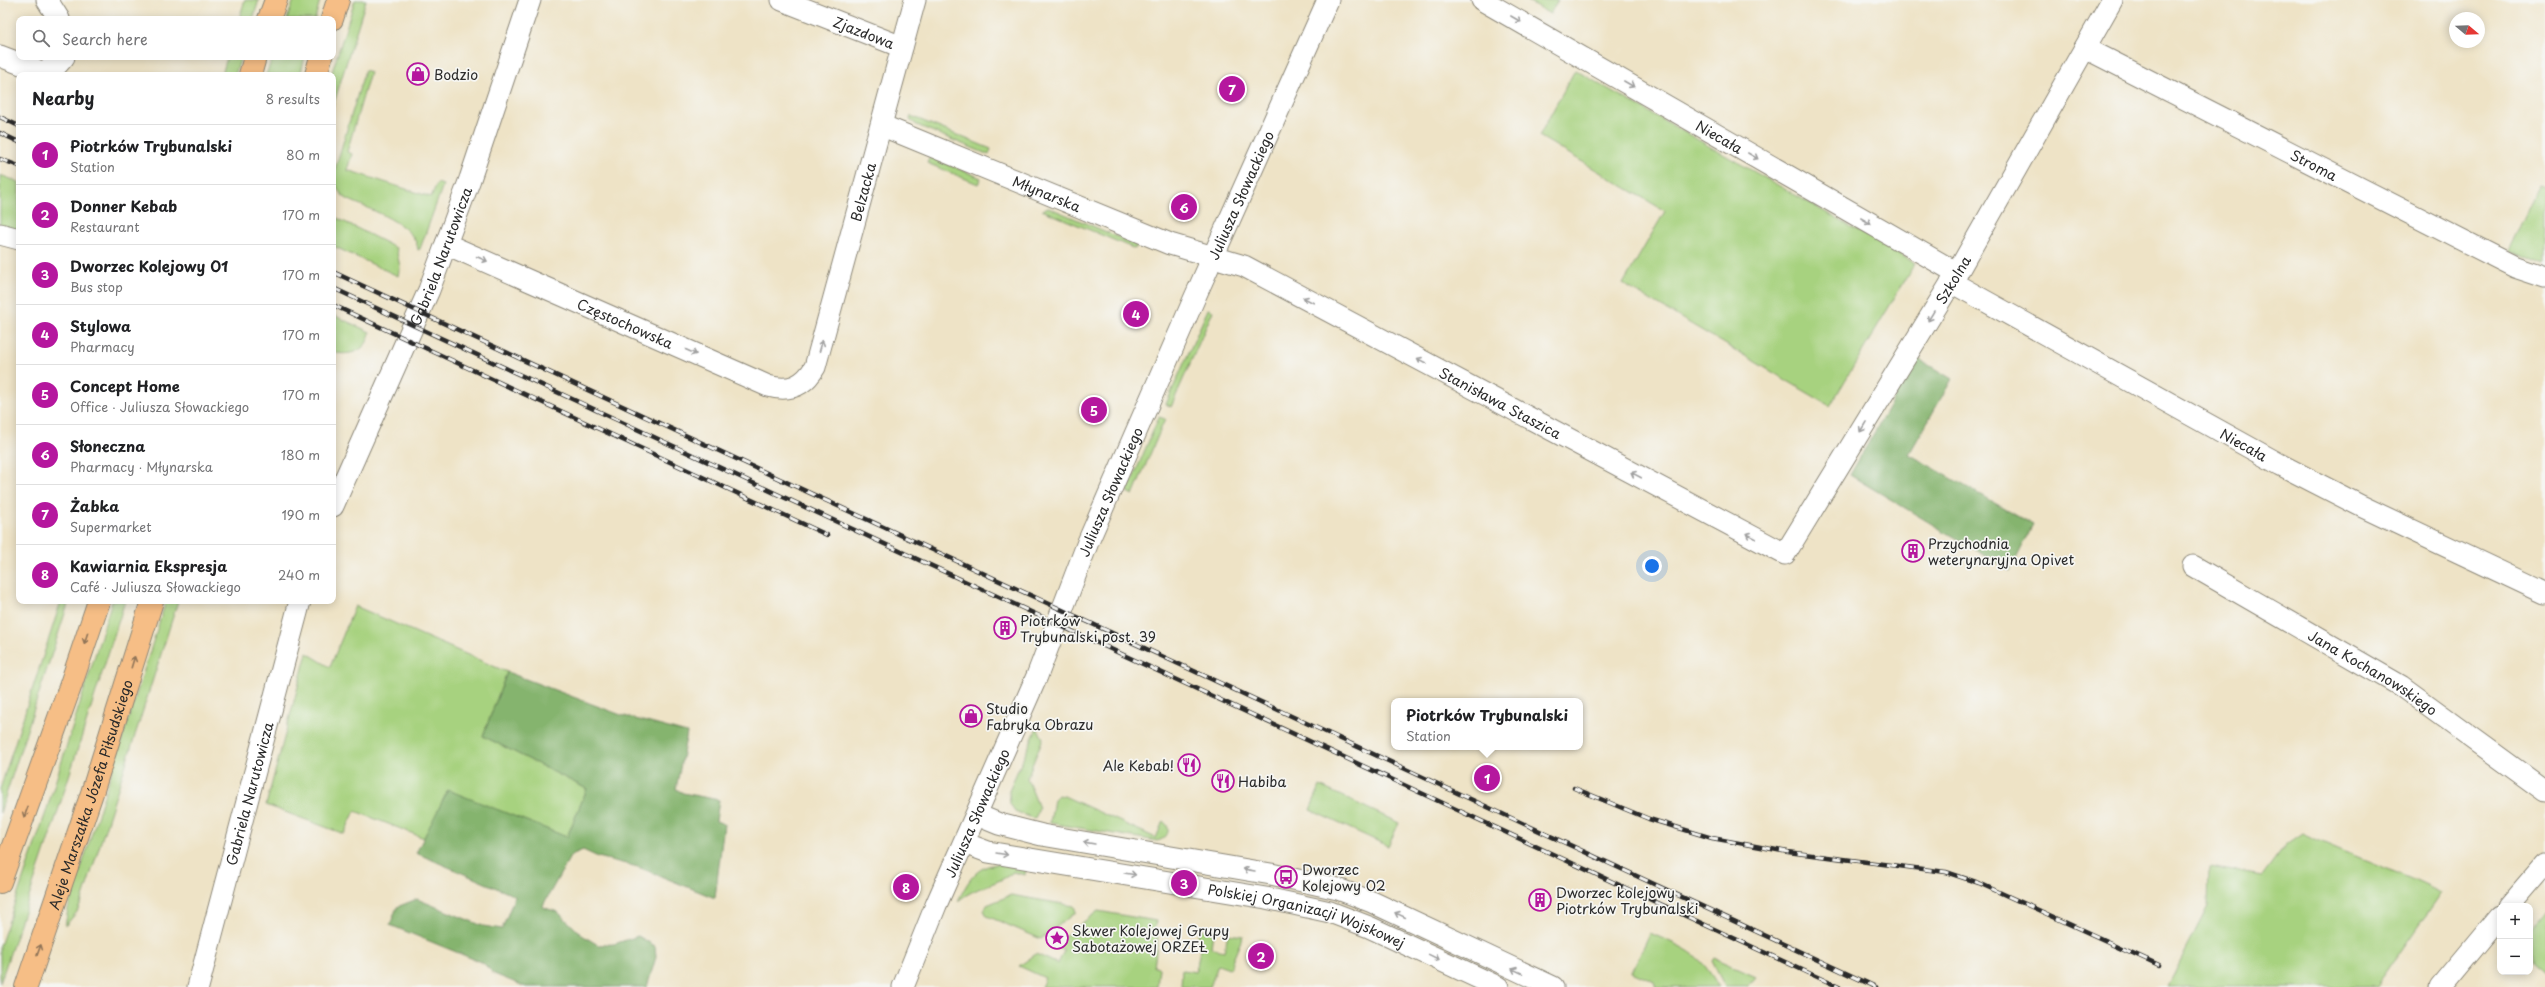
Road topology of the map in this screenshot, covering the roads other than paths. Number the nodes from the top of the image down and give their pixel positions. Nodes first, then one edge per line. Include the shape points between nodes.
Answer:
1 (47, 0) edge
2 (65, 0) edge
3 (276, 0) edge
4 (338, 0) edge
5 (530, 0) edge
6 (782, 0) edge
7 (915, 0) edge
8 (1328, 0) edge
9 (1482, 0) edge
10 (2112, 0) edge
11 (57, 16) edge
12 (68, 16) edge
13 (270, 16) edge
14 (333, 16) edge
15 (902, 47) junction
16 (2085, 48) junction
17 (0, 56) edge
18 (61, 60) edge
19 (254, 60) edge
20 (320, 60) edge
21 (42, 72) edge
22 (42, 72) edge
23 (251, 72) edge
24 (317, 72) edge
25 (883, 126) junction
26 (0, 234) edge
27 (16, 238) edge
28 (446, 244) junction
29 (1213, 257) junction
30 (2545, 277) edge
31 (1954, 278) junction
32 (805, 381) joint
33 (336, 499) edge
34 (1785, 554) joint
35 (2192, 566) dead end
36 (2545, 593) edge
37 (98, 604) edge
38 (151, 604) edge
39 (299, 604) edge
40 (2545, 792) edge
41 (977, 814) junction
42 (964, 843) junction
43 (2545, 864) edge
44 (1271, 874) junction
45 (0, 882) edge
46 (1266, 898) junction
47 (2512, 903) edge
48 (2497, 920) edge
49 (26, 987) edge
50 (198, 987) edge
51 (903, 987) edge
52 (1498, 987) edge
53 (1553, 987) edge
54 (2441, 987) edge

1 - 11 street
2 - 12 street
3 - 13 main road
4 - 14 main road
5 - 28 street, Gabriela Narutowicza
6 - 15 street, Zjazdowa
7 - 15 street, Belzacka
8 - 29 street, Juliusza Słowackiego
9 -> 31 street, Niecała
10 - 16 street, Szkolna
15 - 25 street, Belzacka
16 - 30 street, Stroma via 2515,267
16 - 31 street, Szkolna
17 - 22 street
18 - 21 street via 53,69
19 - 23 main road
20 - 24 main road
25 - 29 street, Młynarska via 1170,244
32 -> 25 street, Belzacka via 815,367
26 - 27 street
28 -> 32 street, Częstochowska via 768,386 788,389
28 - 33 street, Gabriela Narutowicza
34 -> 29 street, Stanisława Staszica via 1244,266
29 - 41 street, Juliusza Słowackiego via 1088,542 1040,669
31 -> 34 street, Szkolna
31 - 36 street, Niecała via 2280,465
35 - 40 street, Jana Kochanowskiego via 2401,686
37 -> 45 main road
49 -> 38 main road, Aleje Marszałka Józefa Piłsudskiego via 92,792
39 - 50 street, Gabriela Narutowicza
41 - 42 street, Juliusza Słowackiego
44 -> 41 street, Polskiej Organizacji Wojskowej via 1042,835 999,824
42 -> 46 street, Polskiej Organizacji Wojskowej via 988,852
42 - 51 street, Juliusza Słowackiego
43 - 47 street
44 - 46 street
53 -> 44 street, Polskiej Organizacji Wojskowej via 1372,902 1338,889
46 -> 52 street, Polskiej Organizacji Wojskowej via 1330,912 1369,927
48 - 54 street

